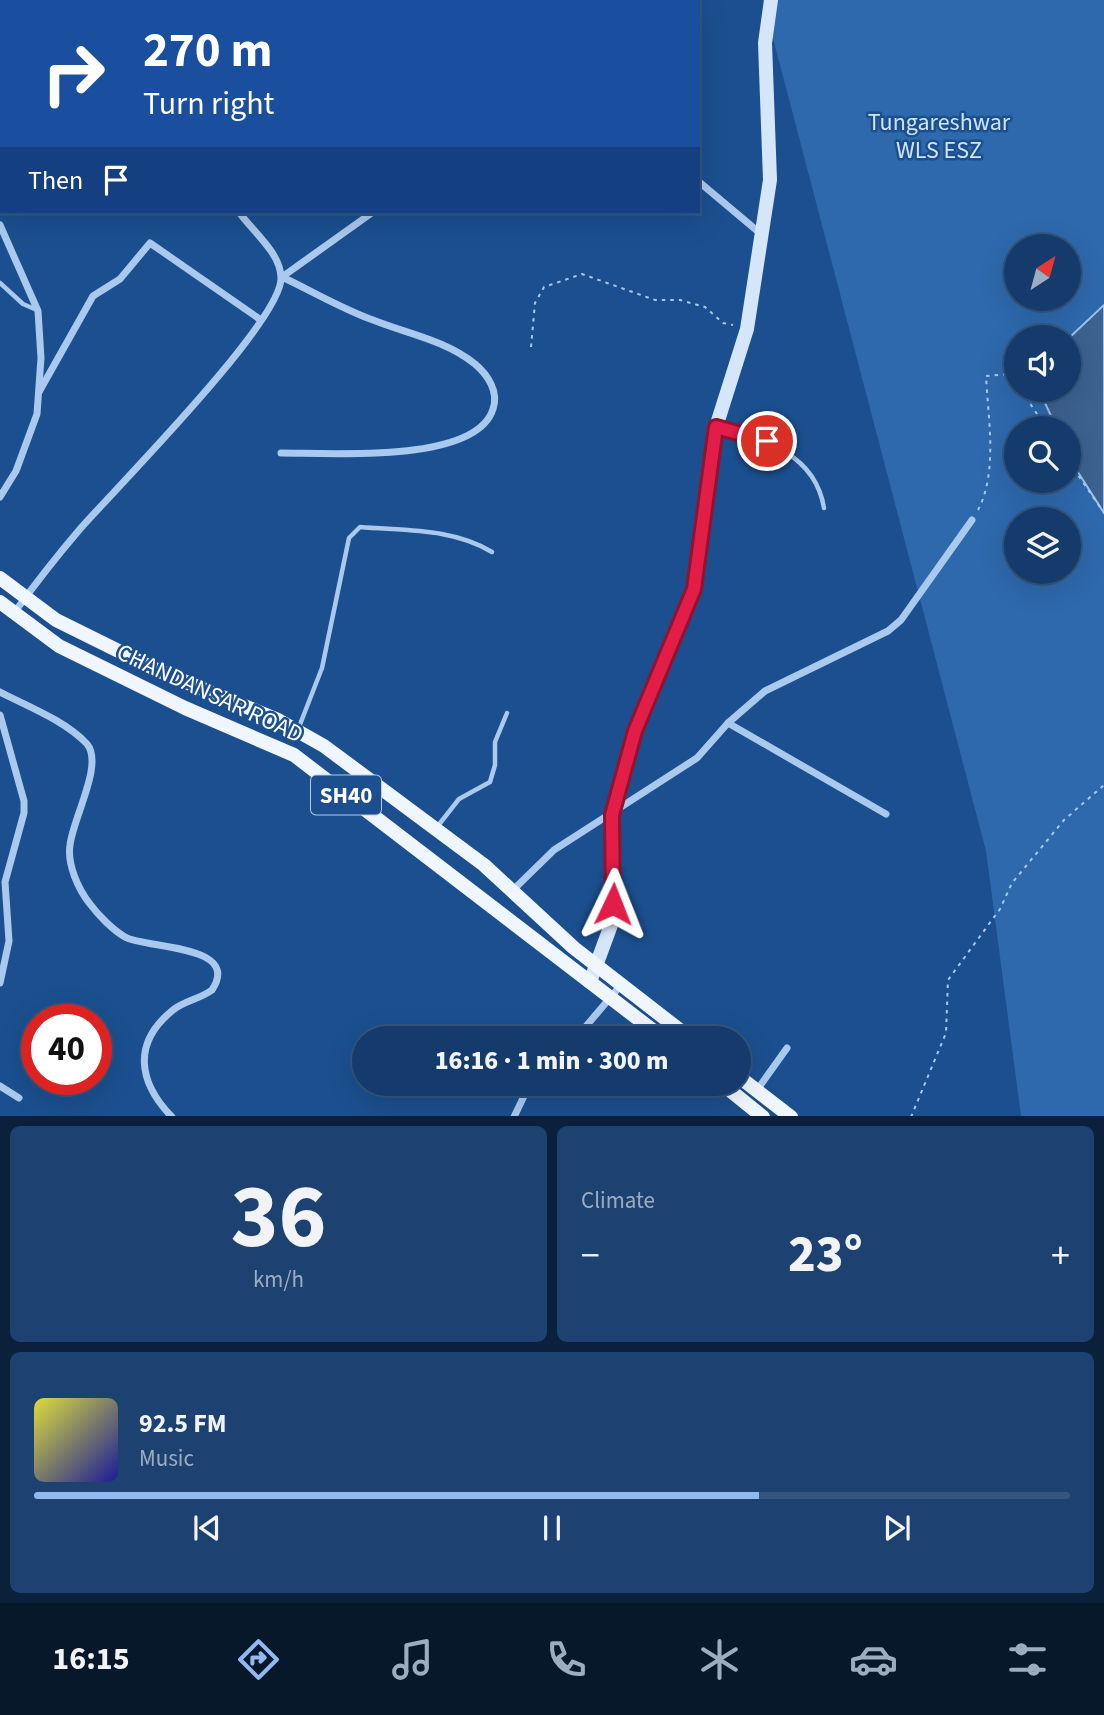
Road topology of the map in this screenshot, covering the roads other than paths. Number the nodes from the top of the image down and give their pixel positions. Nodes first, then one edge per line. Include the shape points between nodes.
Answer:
1 (771, 0) edge
2 (700, 183) edge
3 (241, 214) edge
4 (370, 214) edge
5 (0, 225) edge
6 (761, 234) junction
7 (282, 278) junction
8 (0, 283) edge
9 (38, 311) junction
10 (261, 320) junction
11 (39, 391) junction
12 (716, 427) junction
13 (281, 453) dead end
14 (0, 497) edge
15 (824, 508) dead end
16 (972, 520) road end
17 (492, 552) dead end
18 (0, 578) edge
19 (25, 597) junction
20 (0, 602) edge
21 (14, 613) junction
22 (0, 692) edge
23 (508, 713) dead end
24 (0, 715) edge
25 (728, 723) junction
26 (297, 731) junction
27 (886, 814) dead end
28 (612, 815) junction
29 (437, 828) junction
30 (513, 890) junction
31 (598, 967) junction
32 (590, 982) junction
33 (0, 983) edge
34 (621, 984) junction
35 (611, 998) junction
36 (586, 1026) edge
37 (647, 1026) edge
38 (675, 1026) edge
39 (788, 1048) dead end
40 (0, 1086) edge
41 (751, 1086) edge
42 (757, 1090) junction
43 (524, 1096) edge
44 (738, 1096) edge
45 (19, 1098) dead end
46 (172, 1116) edge
47 (514, 1116) edge
48 (763, 1116) edge
49 (791, 1116) edge

1 - 6 street via 765,43 770,180
2 - 6 street
3 - 7 street via 268,247
4 - 7 street
5 - 9 street
6 - 12 street via 747,329
7 - 10 street
7 - 13 street via 371,320 446,345 477,365 493,386 496,401 490,421 448,445 373,453
8 - 9 lane
9 - 11 street
10 - 11 street via 150,243 120,279 93,296
10 - 19 street via 195,405
11 - 14 street via 37,414 16,471
12 - 15 lane via 767,441 794,456 814,477
12 - 28 street via 694,589 635,731
16 - 25 street via 901,620 888,631 765,691
17 - 26 lane via 470,539 444,533 360,527 349,538 322,668
18 - 19 main road
19 - 21 street
19 - 26 main road via 56,620 157,670
20 - 21 main road, CHANDANSAR ROAD / SH40
21 - 32 main road, CHANDANSAR ROAD / SH40 via 58,646 294,755
22 - 46 street via 73,733 94,757 69,847 73,874 89,904 124,937 197,952 216,968 212,990 175,1008 154,1028 145,1046 145,1073 153,1098
23 - 29 lane via 495,742 490,782 459,799
24 - 33 street via 24,801 5,882 9,940
25 - 27 street
25 - 28 street via 697,758
26 - 29 main road
28 - 30 street via 554,850
28 - 31 street via 611,925
29 - 30 main road
30 - 31 main road
31 - 32 street
31 - 34 main road
32 - 35 main road, CHANDANSAR ROAD / SH40
34 - 35 street
34 - 38 main road
35 - 36 street
35 - 37 main road, CHANDANSAR ROAD / SH40
39 - 42 street
40 - 45 street
41 - 42 main road
42 - 49 main road
43 - 47 street
44 - 48 main road

